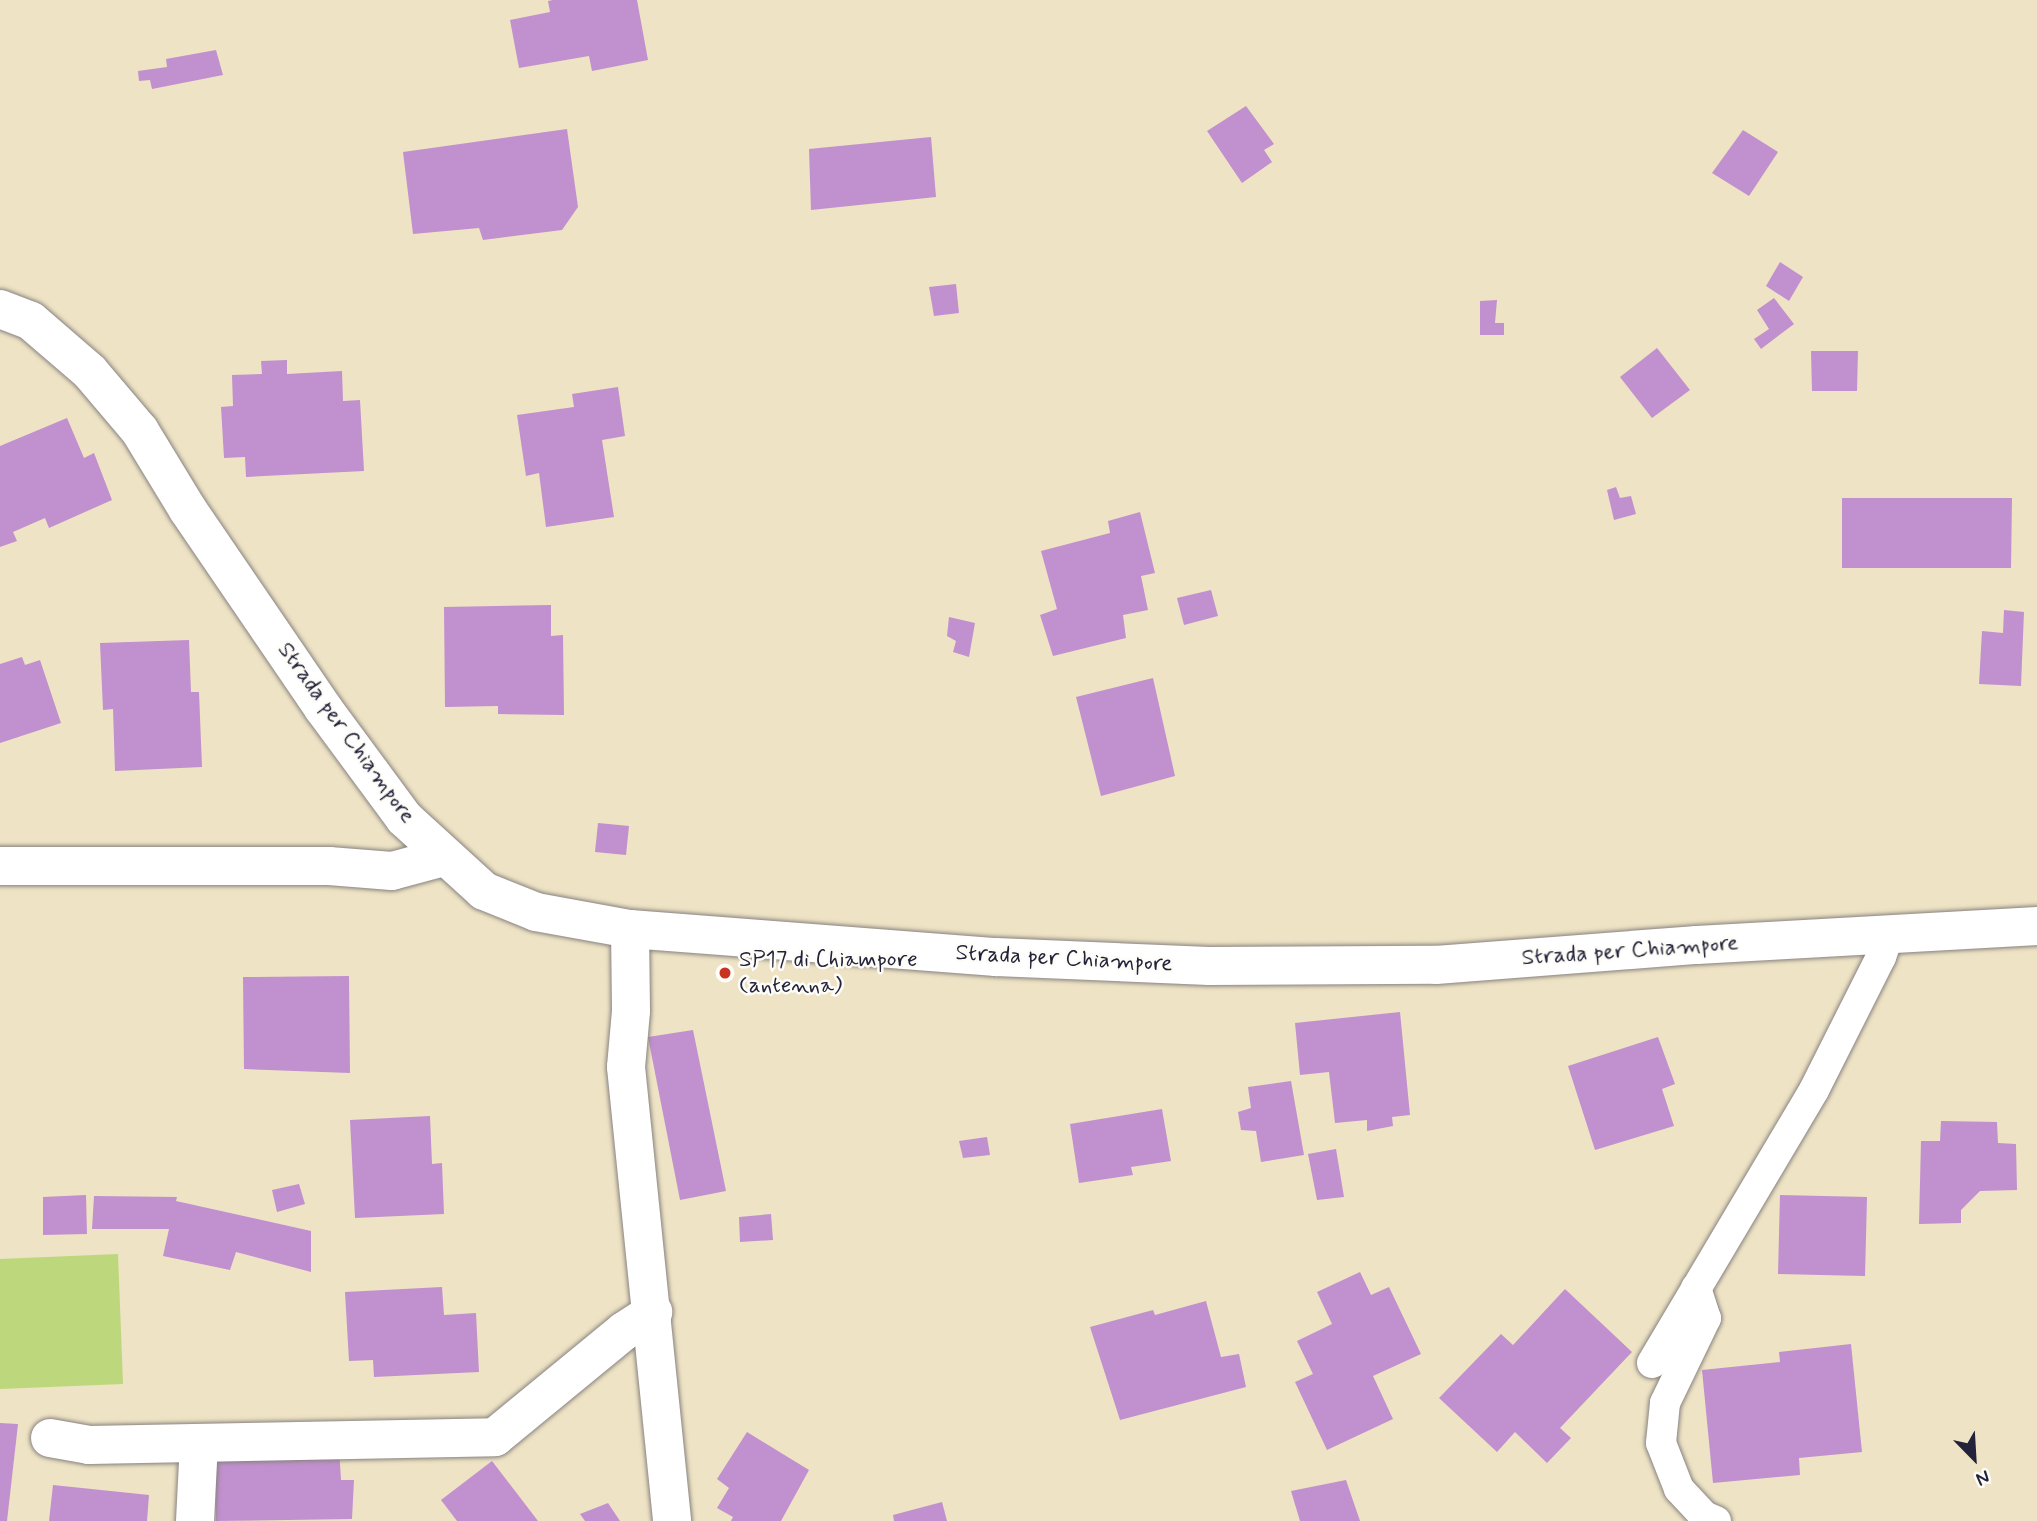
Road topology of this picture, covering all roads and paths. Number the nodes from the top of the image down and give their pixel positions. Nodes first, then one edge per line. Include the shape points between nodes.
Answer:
1 (0, 309) edge
2 (444, 857) junction
3 (0, 866) edge
4 (2037, 926) edge
5 (630, 929) junction
6 (1889, 934) junction
7 (1696, 1288) junction
8 (653, 1312) junction
9 (1652, 1363) dead end
10 (50, 1438) dead end
11 (199, 1443) junction
12 (195, 1521) edge
13 (672, 1521) edge
14 (1716, 1521) edge

1 - 2 street, Strada per Chiampore via 31,321 90,372 140,431 323,708 404,818
2 - 3 street via 392,871 329,866
2 - 5 street, Strada per Chiampore via 484,891 536,912
4 - 6 street, Strada per Chiampore
5 - 6 street, Strada per Chiampore via 996,957 1209,966 1436,965
5 - 8 street via 626,1067
6 - 7 lane via 1814,1090
7 - 9 lane
7 - 14 lane via 1706,1318 1665,1404 1661,1443 1679,1489 1704,1517
8 - 11 street via 495,1437
8 - 13 street
10 - 11 street via 89,1445
11 - 12 street

